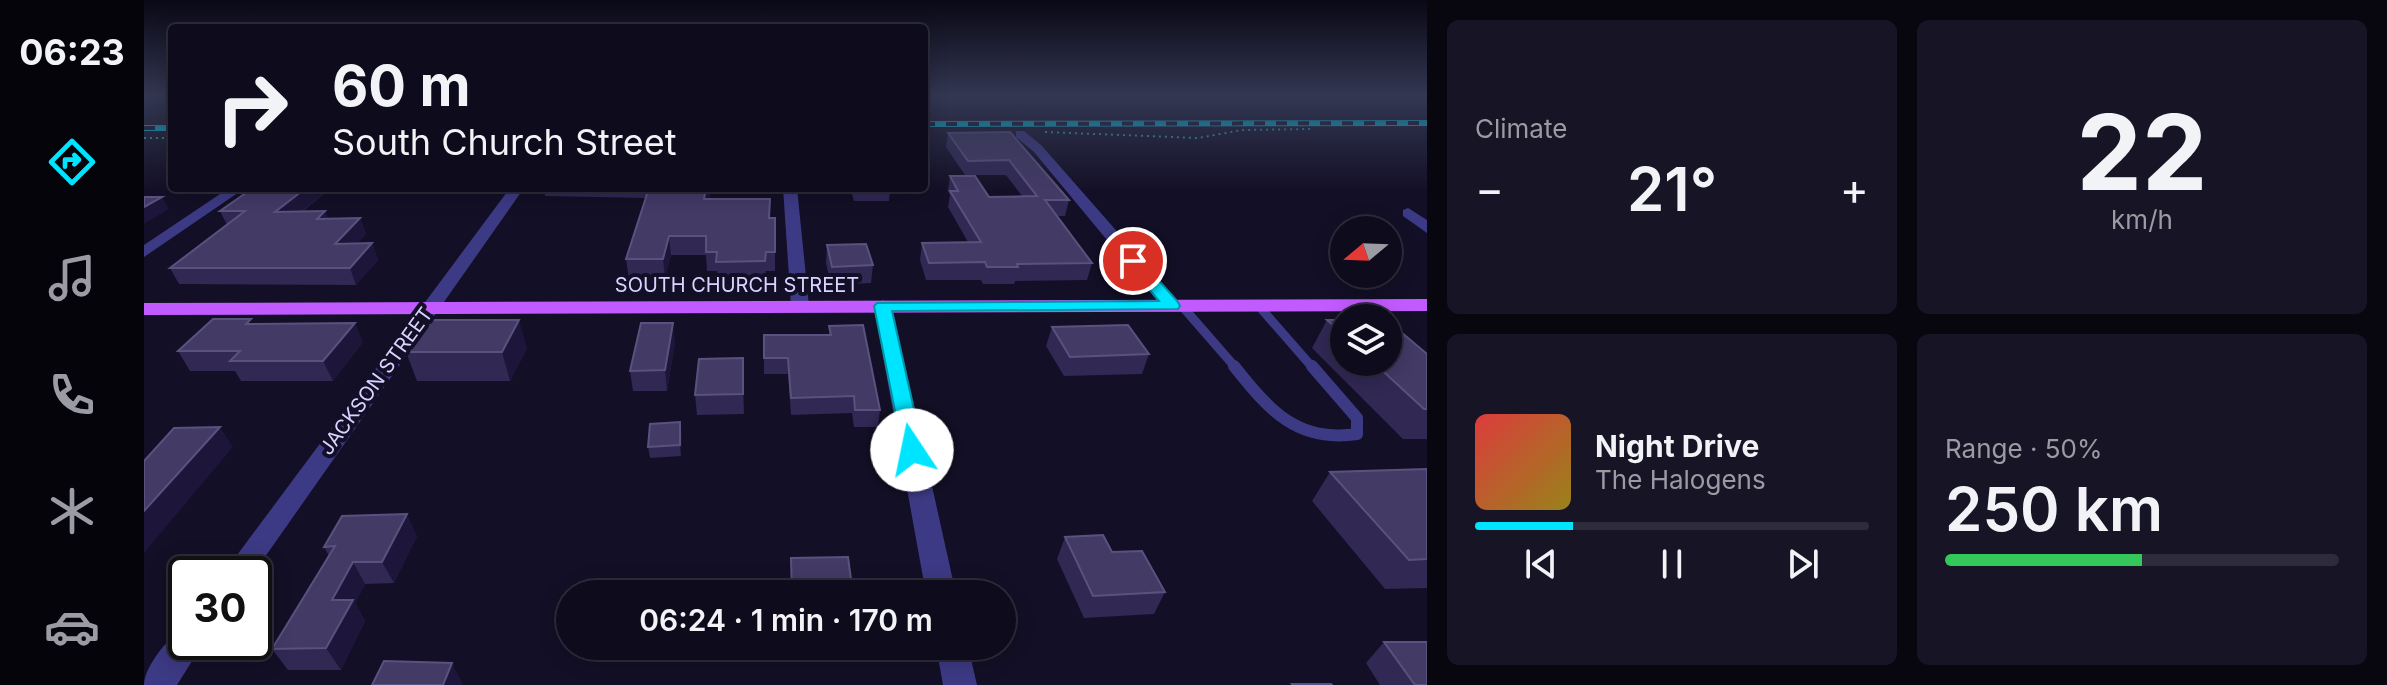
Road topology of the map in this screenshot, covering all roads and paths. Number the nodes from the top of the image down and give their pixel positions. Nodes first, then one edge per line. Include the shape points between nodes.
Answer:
1 (1310, 129) dead end
2 (1020, 134) joint
3 (144, 138) edge
4 (168, 138) edge
5 (232, 192) edge
6 (514, 192) edge
7 (790, 192) edge
8 (1408, 213) dead end
9 (1427, 228) edge
10 (144, 252) edge
11 (1258, 305) junction
12 (1427, 305) edge
13 (800, 306) junction
14 (883, 306) junction
15 (1177, 306) junction
16 (144, 309) edge
17 (428, 309) junction
18 (250, 556) edge
19 (938, 580) edge
20 (175, 660) edge
21 (955, 660) edge
22 (157, 685) edge
23 (960, 685) edge

1 - 2 path via 1242,130 1198,138
2 - 15 street
3 - 4 path
5 - 10 street
6 - 17 street, JACKSON STREET
7 - 13 street
8 - 9 street
11 - 12 main road, SOUTH CHURCH STREET
11 - 15 main road, SOUTH CHURCH STREET
11 - 15 lane via 1357,418 1357,434 1322,438 1268,408
13 - 14 main road, SOUTH CHURCH STREET
13 - 17 main road, SOUTH CHURCH STREET
14 - 15 main road, SOUTH CHURCH STREET
14 - 19 street
16 - 17 main road, SOUTH CHURCH STREET
17 - 18 street, JACKSON STREET
20 - 22 street
21 - 23 street

